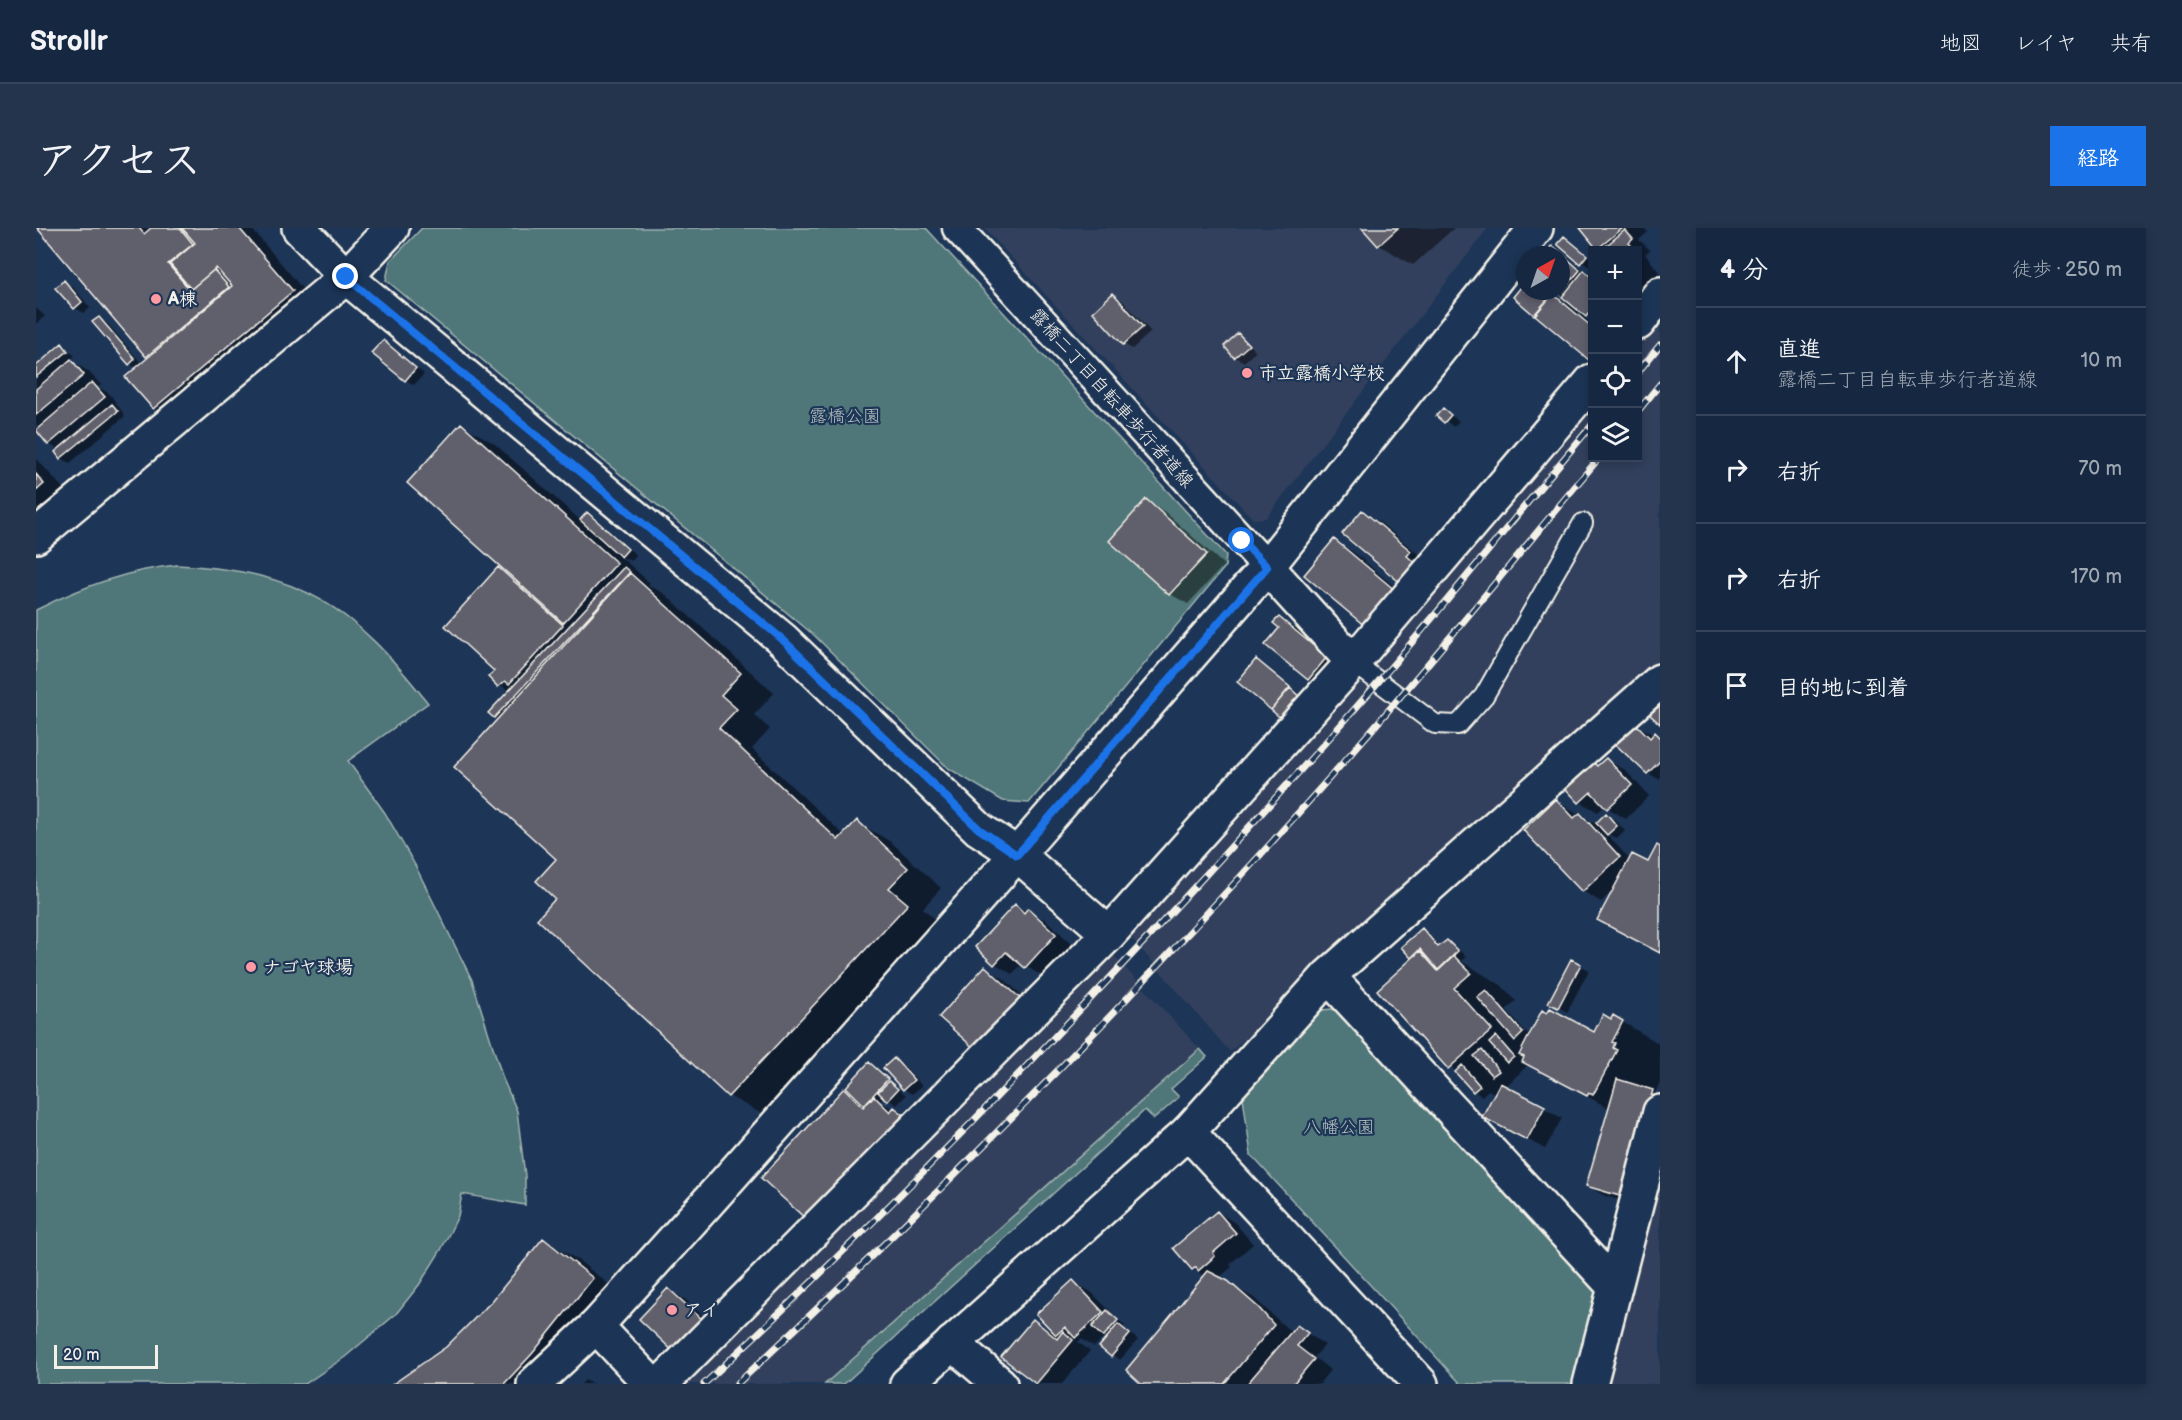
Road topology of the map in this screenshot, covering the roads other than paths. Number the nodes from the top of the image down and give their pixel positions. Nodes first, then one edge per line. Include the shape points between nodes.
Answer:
1 (299, 228) edge
2 (392, 228) edge
3 (957, 228) edge
4 (1536, 228) edge
5 (346, 277) junction
6 (1660, 294) edge
7 (1642, 318) edge
8 (1588, 387) edge
9 (1583, 523) dead end
10 (36, 536) edge
11 (1267, 567) junction
12 (1353, 662) junction
13 (1660, 681) edge
14 (1017, 855) junction
15 (1109, 934) junction
16 (1328, 976) junction
17 (1660, 1112) edge
18 (1188, 1132) junction
19 (1614, 1286) junction
20 (596, 1326) junction
21 (952, 1343) junction
22 (534, 1384) edge
23 (651, 1384) edge
24 (661, 1384) edge
25 (907, 1384) edge
26 (1000, 1384) edge
27 (1420, 1384) edge
28 (1590, 1384) edge

1 - 5 street
2 - 5 street
3 - 11 street, 露橋二丁目自転車歩行者道線
4 - 11 street
5 - 10 street
5 - 14 street via 782,639 979,829
6 - 7 street
8 - 12 street
9 - 12 lane via 1484,696 1458,724 1435,724
11 - 12 street
11 - 14 street
12 - 15 street
13 - 16 street
14 - 15 street
14 - 20 street
15 - 24 street
16 - 18 street
16 - 19 street
17 - 19 street
18 - 21 street
18 - 27 street
19 - 28 street
20 - 22 street
20 - 23 street
21 - 25 street
21 - 26 street

